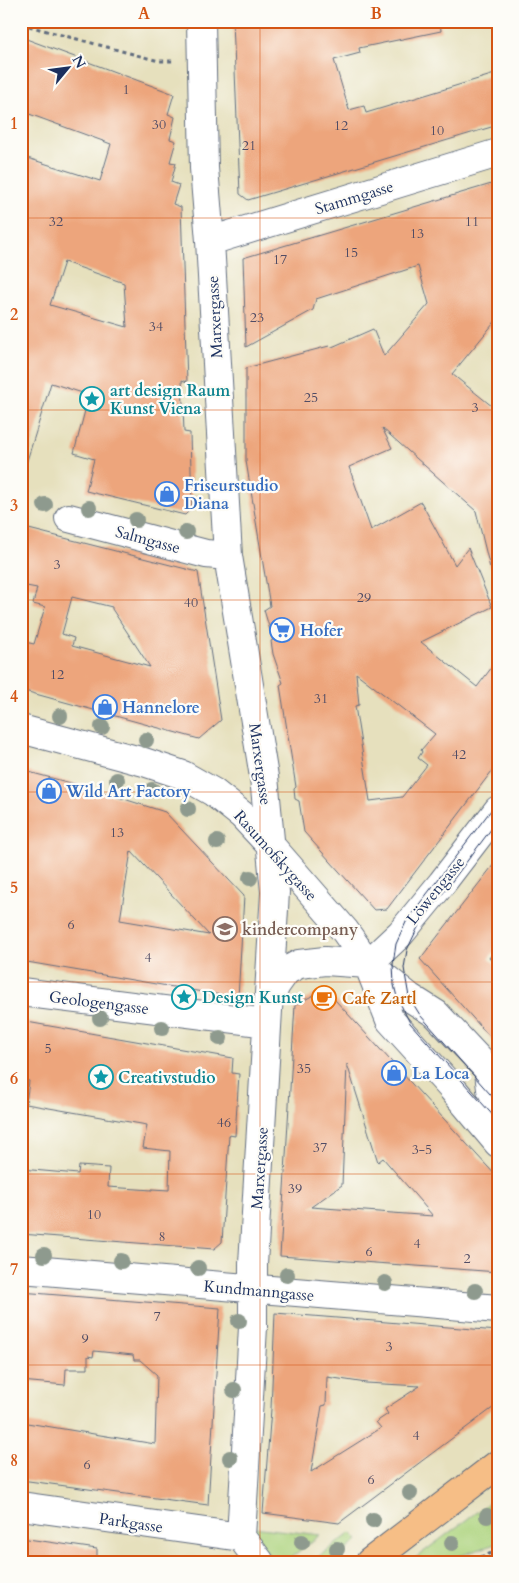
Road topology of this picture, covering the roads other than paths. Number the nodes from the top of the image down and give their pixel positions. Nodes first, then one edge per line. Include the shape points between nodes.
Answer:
1 (201, 21) edge
2 (498, 153) edge
3 (210, 241) junction
4 (69, 518) dead end
5 (228, 556) junction
6 (21, 729) edge
7 (498, 810) edge
8 (271, 846) junction
9 (368, 964) junction
10 (21, 992) edge
11 (267, 1013) junction
12 (493, 1076) edge
13 (498, 1102) edge
14 (498, 1143) edge
15 (21, 1269) edge
16 (252, 1289) junction
17 (498, 1308) edge
18 (498, 1464) edge
19 (21, 1506) edge
20 (241, 1538) junction
21 (260, 1562) edge
22 (370, 1562) edge

1 - 3 street, Marxergasse via 204,168
2 - 3 street, Stammgasse
3 - 5 street, Marxergasse
4 - 5 street, Salmgasse via 206,554
5 - 8 street, Marxergasse via 264,777
6 - 8 street, Rasumofskygasse via 183,775 213,792 242,815
7 - 9 street, Löwengasse via 401,933
8 - 9 street, Rasumofskygasse via 345,931
8 - 11 street, Marxergasse via 275,892
9 - 11 street via 325,961 299,964 286,971 276,985
9 - 12 street, Rasumofskygasse via 436,1014
9 - 14 street, Rasumofskygasse via 390,1020
10 - 11 street, Geologengasse
11 - 16 street, Marxergasse
12 - 13 street via 490,1089
15 - 16 street, Kundmanngasse
16 - 17 street, Kundmanngasse
16 - 20 street, Marxergasse via 253,1327
18 - 22 main road
19 - 20 street, Parkgasse
20 - 21 street

